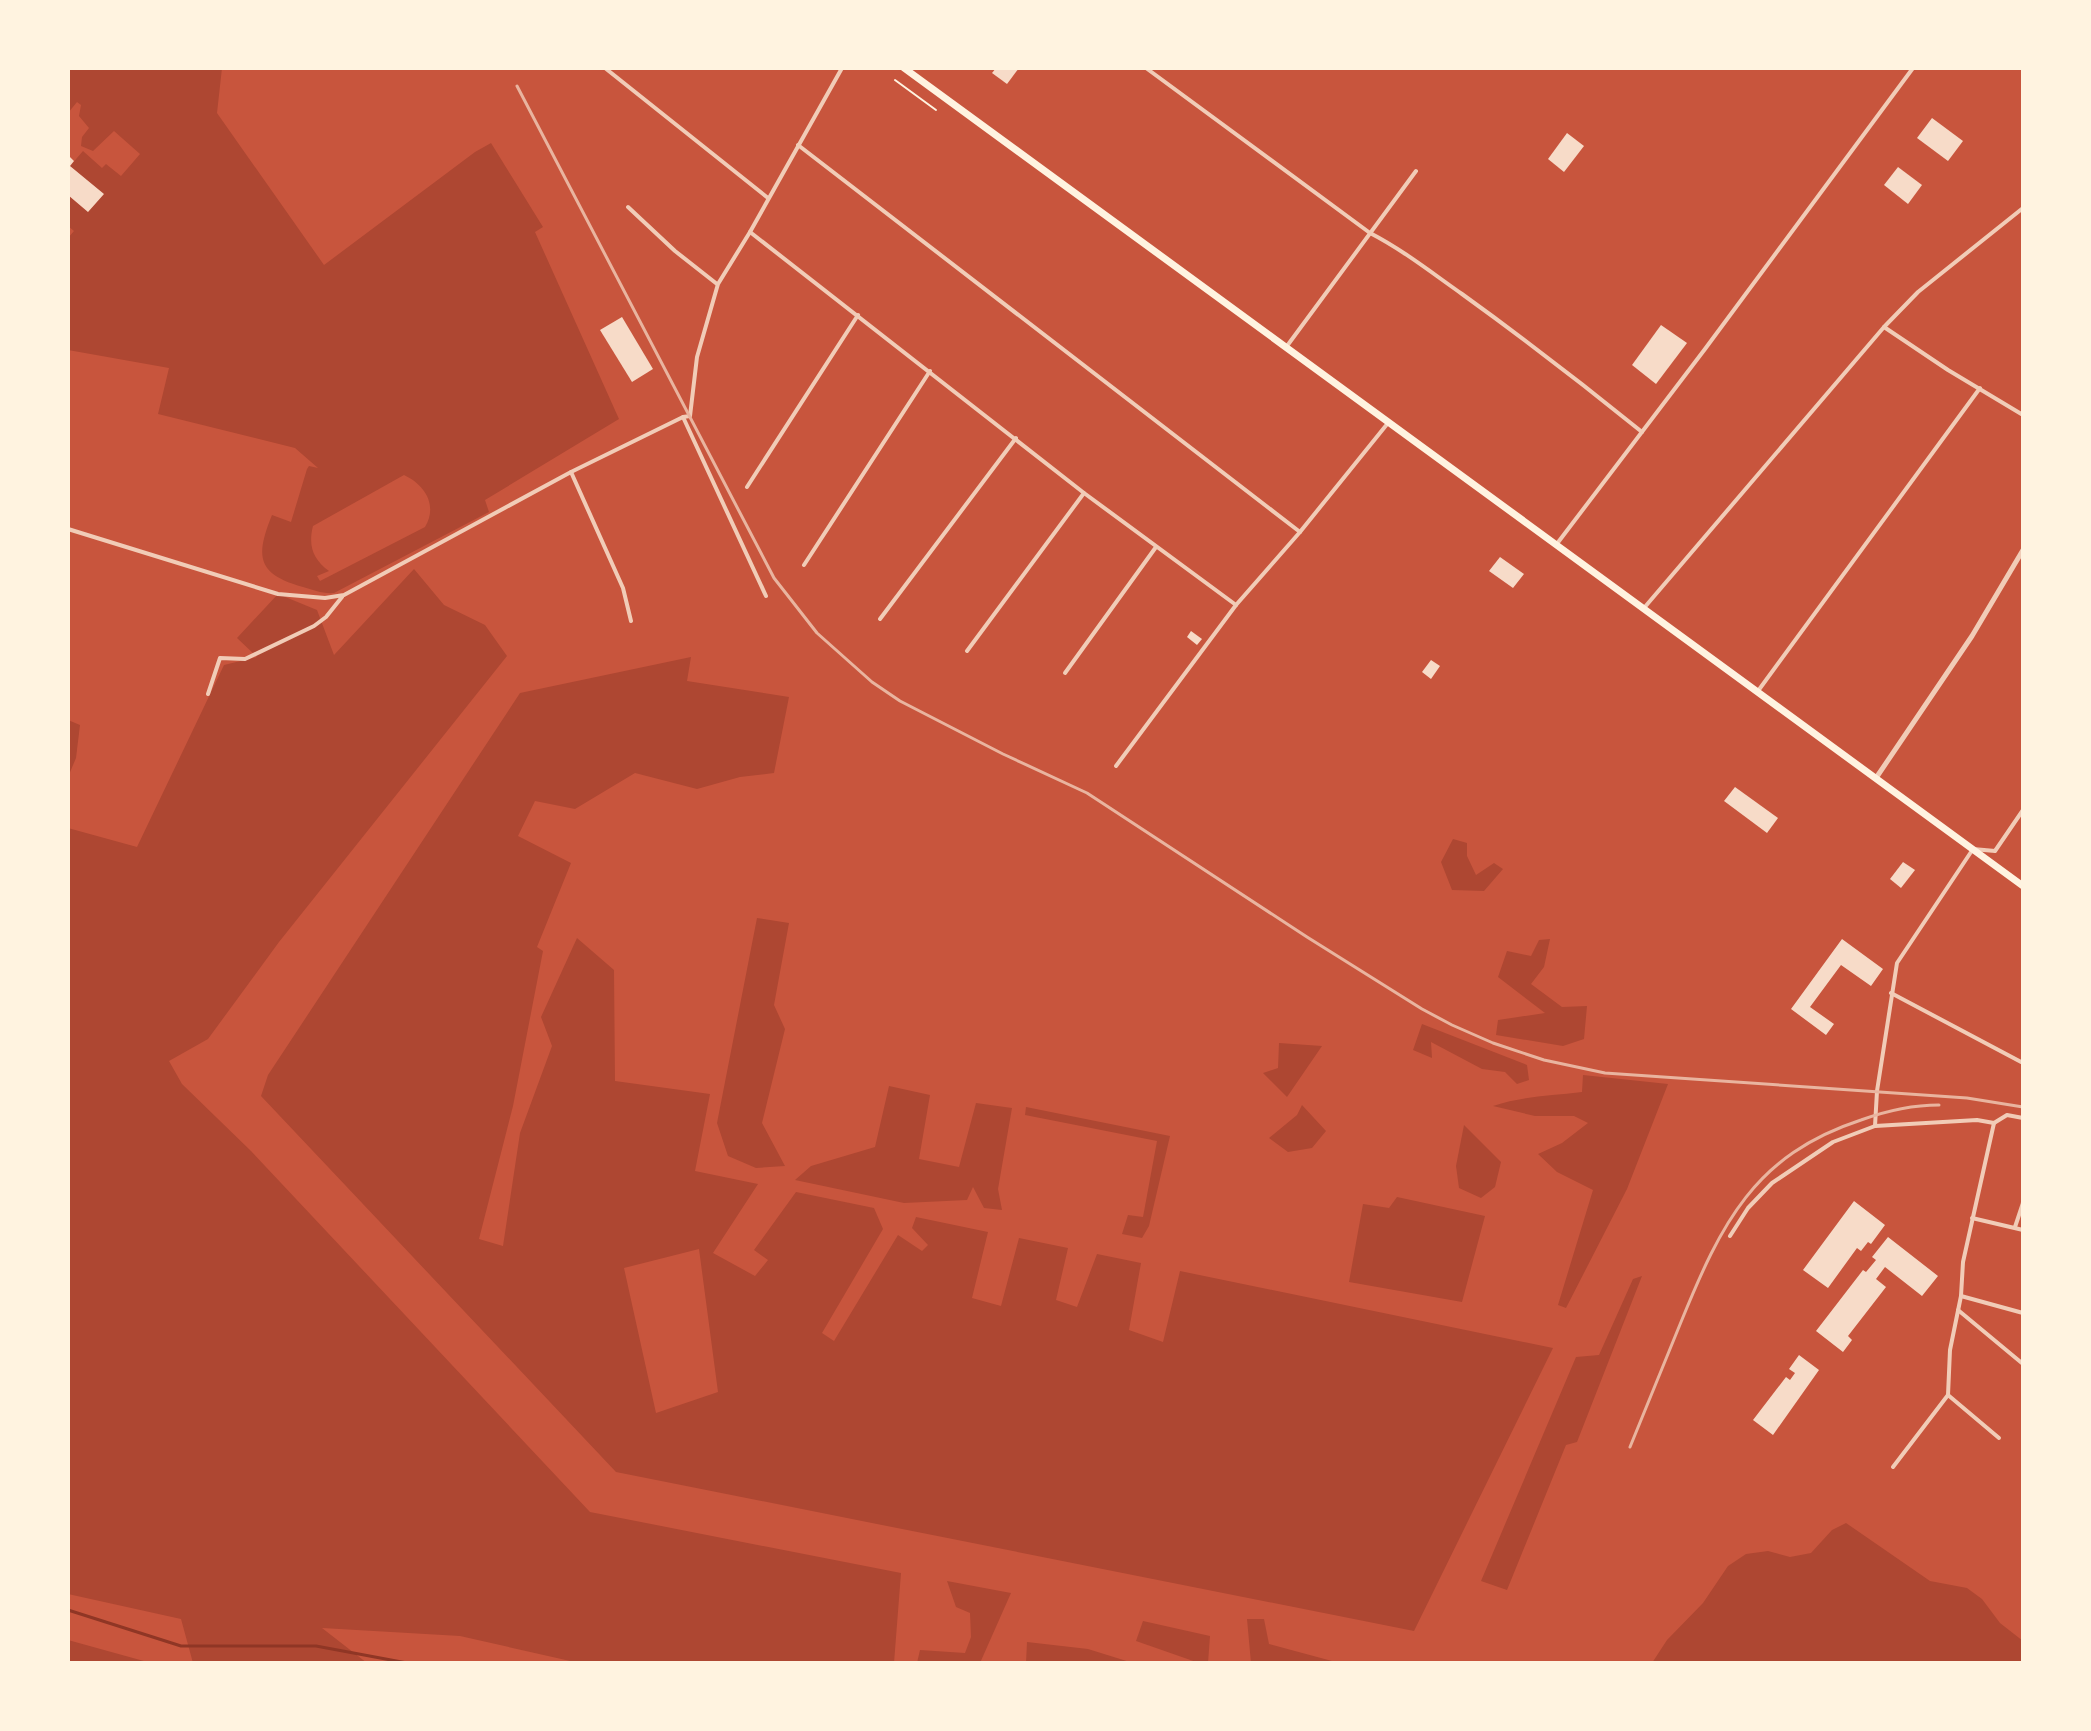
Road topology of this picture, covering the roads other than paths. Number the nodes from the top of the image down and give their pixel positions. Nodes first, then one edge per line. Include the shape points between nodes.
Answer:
1 (605, 68) edge
2 (842, 68) edge
3 (904, 68) edge
4 (1146, 68) edge
5 (1913, 68) edge
6 (798, 145) junction
7 (1416, 171) dead end
8 (768, 198) junction
9 (628, 207) dead end
10 (2023, 208) edge
11 (750, 232) junction
12 (1370, 233) junction
13 (718, 284) junction
14 (858, 315) junction
15 (1884, 327) junction
16 (1287, 346) junction
17 (930, 371) junction
18 (1980, 388) junction
19 (2023, 415) edge
20 (683, 417) junction
21 (1389, 421) junction
22 (1642, 432) junction
23 (1016, 438) junction
24 (571, 472) junction
25 (747, 487) dead end
26 (1084, 493) junction
27 (68, 529) edge
28 (1300, 532) junction
29 (1556, 545) junction
30 (1156, 547) junction
31 (2023, 550) edge
32 (804, 565) dead end
33 (344, 595) junction
34 (766, 596) dead end
35 (1236, 605) junction
36 (1643, 609) junction
37 (880, 619) dead end
38 (631, 621) dead end
39 (967, 651) dead end
40 (1065, 673) dead end
41 (1757, 693) junction
42 (208, 694) dead end
43 (1116, 766) dead end
44 (1876, 778) junction
45 (2023, 810) edge
46 (1973, 849) junction
47 (2023, 886) edge
48 (1891, 993) junction
49 (2023, 1063) edge
50 (2023, 1118) edge
51 (1994, 1123) junction
52 (1875, 1126) junction
53 (2023, 1203) edge
54 (1972, 1218) junction
55 (2015, 1227) junction
56 (2023, 1230) edge
57 (1730, 1236) dead end
58 (1961, 1296) junction
59 (1958, 1310) junction
60 (2023, 1313) edge
61 (2023, 1364) edge
62 (1948, 1395) junction
63 (1999, 1438) dead end
64 (1893, 1467) dead end

1 - 8 street
2 - 6 street
3 - 16 main road
4 - 12 street
5 - 22 street
6 - 8 street
6 - 28 street
7 - 12 street
8 - 11 street
9 - 13 street
10 - 15 street via 1918,292
11 - 13 street
11 - 14 street
12 - 16 street
12 - 22 street via 1504,325
13 - 20 street via 697,357 690,416
14 - 17 street
14 - 25 street
15 - 18 street
15 - 36 street
16 - 21 main road
17 - 23 street
17 - 32 street
18 - 19 street
18 - 41 street
20 - 24 street
20 - 34 street
21 - 28 street
21 - 29 main road
22 - 29 street
23 - 26 street
23 - 37 street
24 - 33 street
24 - 38 street via 623,588
26 - 30 street
26 - 39 street
27 - 33 street via 278,594
28 - 35 street
29 - 36 main road
30 - 35 street
30 - 40 street
31 - 44 street
33 - 42 street via 314,626 245,659 220,658
35 - 43 street
36 - 41 main road
41 - 44 main road
44 - 46 main road
45 - 46 street via 1995,851
46 - 47 main road
46 - 48 street via 1897,963
48 - 49 street
48 - 52 street
50 - 51 street via 2007,1115
51 - 52 street
51 - 54 street
52 - 57 street via 1833,1142 1772,1183
53 - 55 street
54 - 55 street
54 - 58 street
55 - 56 street
58 - 59 street
58 - 60 street
59 - 61 street
59 - 62 street
62 - 63 street
62 - 64 street

